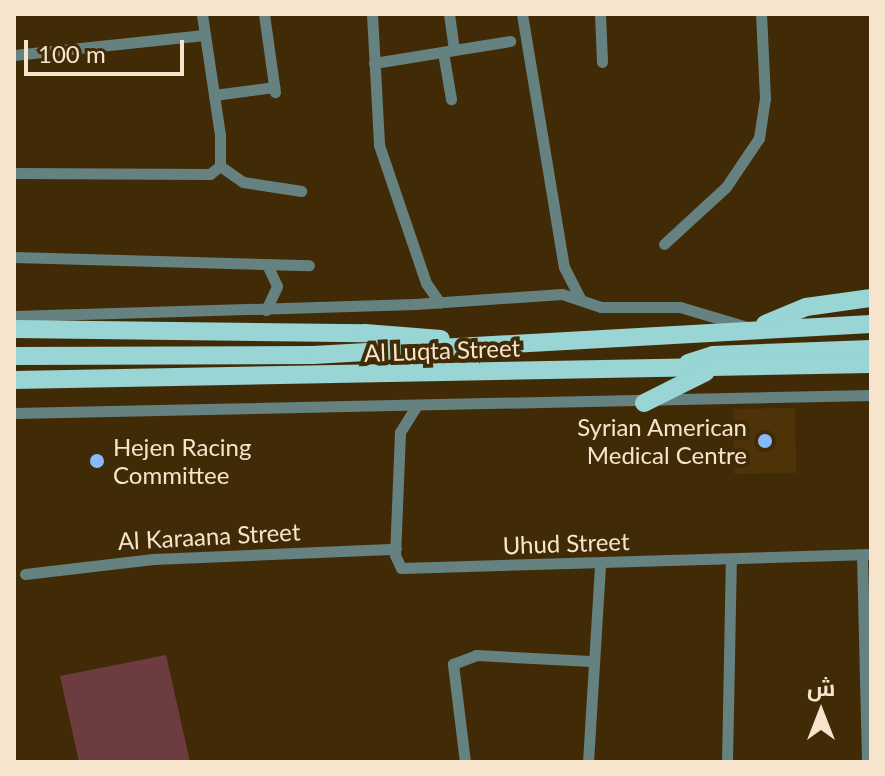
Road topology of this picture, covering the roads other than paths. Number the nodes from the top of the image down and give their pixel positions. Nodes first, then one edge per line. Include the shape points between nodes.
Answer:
1 (202, 14) edge
2 (264, 14) edge
3 (372, 14) edge
4 (449, 14) edge
5 (522, 14) edge
6 (600, 14) edge
7 (761, 14) edge
8 (204, 35) junction
9 (510, 41) dead end
10 (448, 51) junction
11 (14, 55) edge
12 (602, 62) dead end
13 (374, 63) junction
14 (214, 95) junction
15 (451, 99) dead end
16 (220, 166) junction
17 (14, 173) edge
18 (301, 191) dead end
19 (664, 244) dead end
20 (14, 257) edge
21 (267, 265) junction
22 (309, 265) dead end
23 (287, 266) junction
24 (564, 267) junction
25 (424, 277) junction
26 (279, 286) junction
27 (546, 295) junction
28 (871, 298) edge
29 (583, 302) junction
30 (440, 303) junction
31 (415, 304) junction
32 (292, 309) junction
33 (266, 310) junction
34 (19, 317) edge
35 (871, 324) edge
36 (756, 329) junction
37 (480, 344) junction
38 (871, 349) edge
39 (14, 356) edge
40 (871, 364) edge
41 (666, 369) junction
42 (711, 369) junction
43 (19, 382) edge
44 (871, 395) edge
45 (644, 403) junction
46 (380, 405) junction
47 (417, 405) junction
48 (14, 413) edge
49 (400, 432) junction
50 (396, 549) junction
51 (866, 555) edge
52 (731, 560) junction
53 (600, 565) junction
54 (25, 574) dead end
55 (591, 661) junction
56 (868, 689) edge
57 (465, 762) edge
58 (588, 762) edge
59 (727, 762) edge
60 (867, 762) edge

1 - 8 street
2 - 14 street via 275,90
3 - 13 street
4 - 10 street
5 - 24 street
6 - 12 street
7 - 19 street via 765,98 759,138 726,187
8 - 11 street
8 - 14 street
9 - 10 street
10 - 13 street
10 - 15 street
13 - 25 street via 379,145
14 - 16 street
16 - 17 street via 196,178
16 - 18 street via 243,182
20 - 21 street
21 - 23 street
21 - 26 street
22 - 23 street
23 - 26 street
24 - 27 street via 558,287
24 - 29 street
25 - 30 street
25 - 31 street
26 - 32 street
26 - 33 street
27 - 29 street, Al Luqta Street via 570,295
27 - 30 street, Al Luqta Street
28 - 36 main road via 806,307
29 - 36 street, Al Luqta Street via 608,308 680,307
30 - 31 street, Al Luqta Street
31 - 32 street, Al Luqta Street
32 - 33 street, Al Luqta Street
33 - 34 street, Al Luqta Street
34 - 37 main road via 70,330 376,333
35 - 36 main road, Al Luqta Street
36 - 37 main road, Al Luqta Street
37 - 39 main road, Al Luqta Street via 256,357
38 - 41 main road via 713,355
40 - 42 main road, Al Luqta Street
41 - 42 main road, Al Luqta Street
41 - 43 main road, Al Luqta Street
42 - 45 main road
44 - 45 street
45 - 47 street
46 - 47 street
46 - 48 street
46 - 49 street
47 - 49 street
49 - 50 street
50 - 53 street, Uhud Street via 398,564 408,570
50 - 54 street, Al Karaana Street via 153,559
51 - 52 street, Uhud Street
51 - 56 street
52 - 53 street, Uhud Street
52 - 59 street
53 - 55 street
55 - 57 street via 476,655 453,664 451,683
55 - 58 street
56 - 60 street

